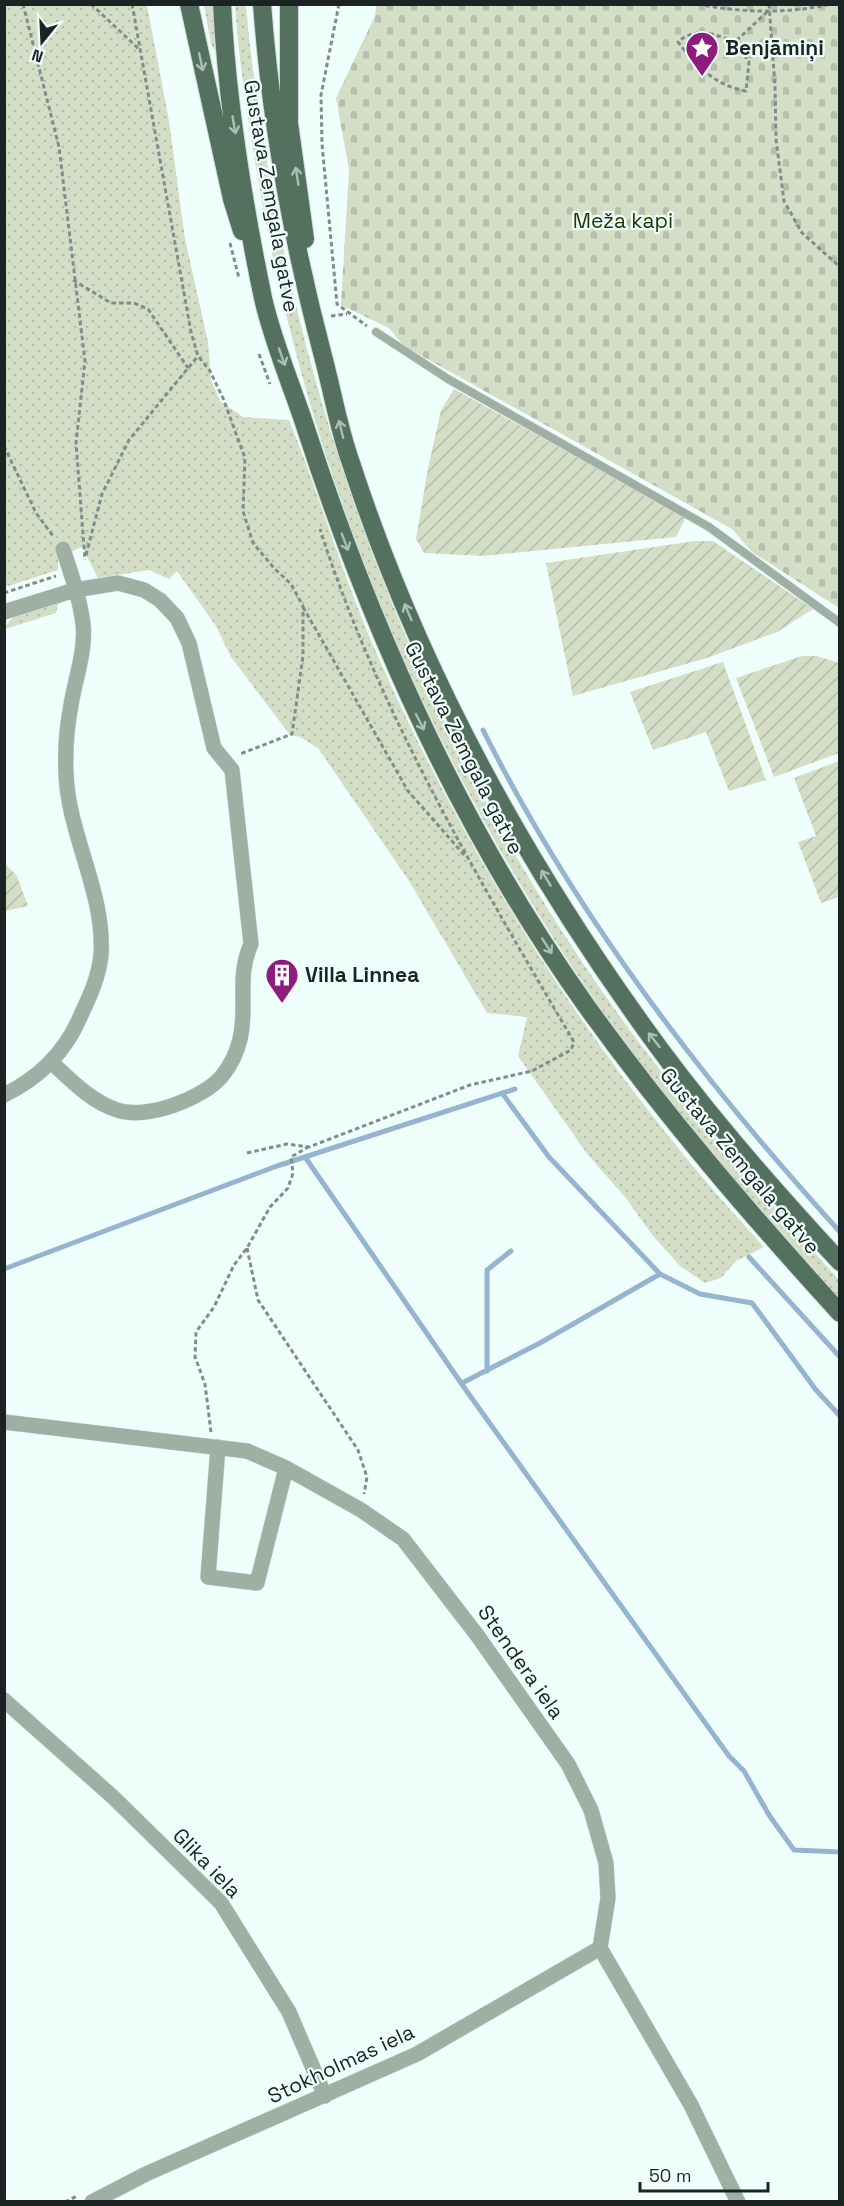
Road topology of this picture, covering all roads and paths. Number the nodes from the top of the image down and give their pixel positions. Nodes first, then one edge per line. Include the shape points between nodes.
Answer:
1 (23, 4) edge
2 (91, 4) edge
3 (132, 4) edge
4 (189, 4) edge
5 (222, 4) edge
6 (262, 4) edge
7 (289, 4) edge
8 (339, 4) edge
9 (698, 4) edge
10 (769, 4) edge
11 (831, 4) edge
12 (768, 10) junction
13 (735, 42) junction
14 (140, 50) junction
15 (230, 241) dead end
16 (840, 267) edge
17 (73, 280) junction
18 (241, 285) dead end
19 (264, 302) junction
20 (313, 318) junction
21 (376, 332) joint
22 (258, 348) dead end
23 (198, 356) junction
24 (188, 368) junction
25 (272, 388) dead end
26 (4, 446) edge
27 (320, 527) dead end
28 (63, 549) joint
29 (70, 571) junction
30 (75, 590) junction
31 (4, 593) edge
32 (303, 606) junction
33 (4, 612) edge
34 (840, 623) edge
35 (225, 759) junction
36 (471, 863) junction
37 (51, 1062) junction
38 (4, 1095) edge
39 (309, 1147) junction
40 (247, 1153) dead end
41 (247, 1248) junction
42 (840, 1262) edge
43 (840, 1312) edge
44 (4, 1422) edge
45 (218, 1447) junction
46 (286, 1468) junction
47 (362, 1510) junction
48 (4, 1700) edge
49 (600, 1948) junction
50 (325, 2097) junction
51 (92, 2202) edge
52 (738, 2202) edge

1 - 17 path via 59,147
2 - 14 path
3 - 14 path
4 -> 19 main road via 232,199
5 -> 19 main road, Gustava Zemgala gatve via 226,77
6 - 20 main road, Gustava Zemgala gatve via 280,164
20 -> 7 main road via 289,123
8 - 21 path via 321,95 337,304
9 - 12 path via 721,9
10 - 12 path
11 - 12 path
12 - 13 path
12 - 16 path via 784,201 802,233
13 - 13 path via 749,62 746,91 728,88 711,77 678,42 687,34 701,32
14 - 23 path
15 - 18 path
17 - 24 path via 111,303 134,303 148,309
17 - 24 path via 85,361 76,443 85,560 102,494 129,440
19 -> 43 main road, Gustava Zemgala gatve via 329,500 367,598 413,707 502,875 583,1002 687,1141
42 -> 20 main road, Gustava Zemgala gatve via 722,1128 637,1018 507,815 442,690 378,538 350,461
21 - 34 lane via 447,379 709,527
22 - 25 path
23 - 24 path
23 - 32 path via 219,389 244,458 243,511 253,543 291,584
26 - 28 path via 36,513
27 - 36 path via 338,583 393,712
28 - 29 street
29 - 30 street
29 - 31 path
30 - 33 street
30 - 35 street via 118,583 144,590 177,618 189,643 214,748
30 - 37 street via 83,625 66,772 74,830 99,918 101,954 97,978 77,1026
32 - 35 path via 303,656 292,734
32 - 36 path via 408,791
35 - 37 street via 232,770 236,797 250,944 243,961 241,1036 235,1056 222,1076 200,1094 148,1113 120,1111 95,1101
36 - 39 path via 574,1042 571,1050 532,1071 470,1085
37 - 38 street via 24,1085
39 - 40 path via 287,1144
39 - 41 path via 291,1157 293,1173 288,1188 270,1208
41 - 45 path via 196,1332 194,1344 205,1384 211,1437
41 - 47 path via 258,1300 358,1450 367,1477
44 - 45 street, Stendera iela
45 - 46 street, Stendera iela via 247,1450
45 - 46 street via 208,1577 257,1583
46 - 47 street, Stendera iela
47 - 49 street, Stendera iela via 403,1539 431,1573 568,1764 591,1810 606,1863 608,1898
48 - 50 street, Glika iela via 114,1798 221,1903 289,2012
49 - 50 street, Stokholmas iela via 417,2054
49 - 52 street via 691,2105
50 - 51 street, Stokholmas iela via 146,2174

